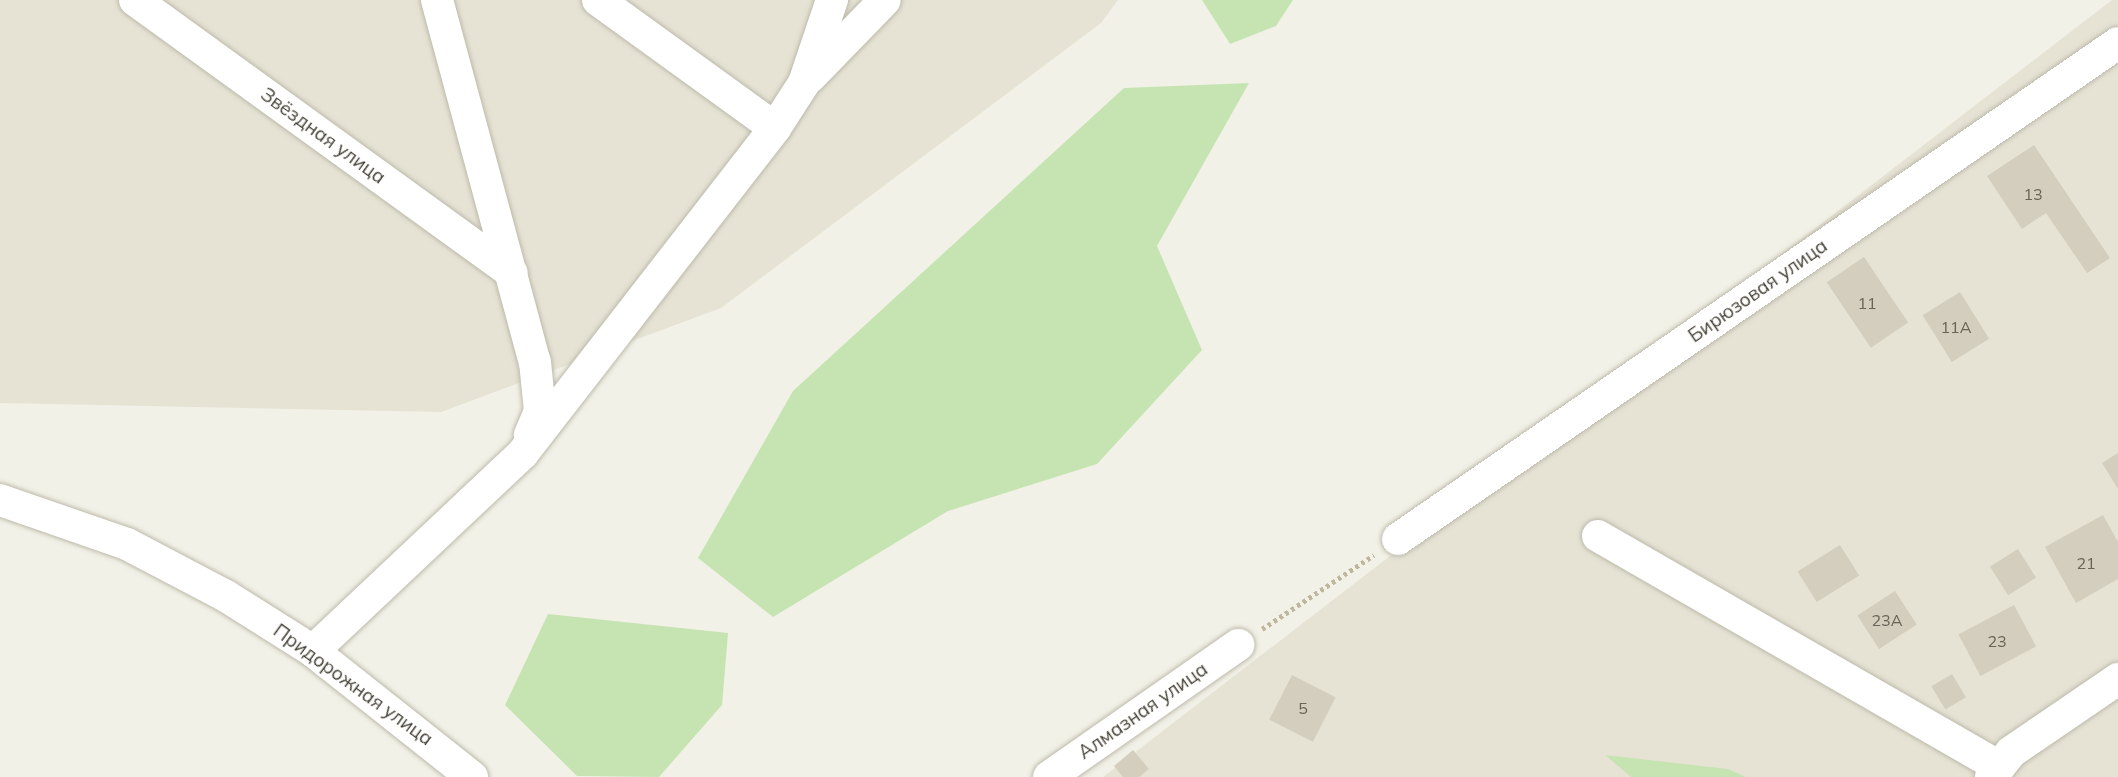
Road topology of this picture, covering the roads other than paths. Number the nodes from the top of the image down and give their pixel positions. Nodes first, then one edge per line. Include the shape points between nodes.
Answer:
1 (135, 0) edge
2 (438, 0) edge
3 (598, 0) edge
4 (832, 0) edge
5 (885, 0) edge
6 (2118, 43) edge
7 (804, 83) junction
8 (775, 128) junction
9 (512, 273) junction
10 (523, 453) junction
11 (0, 500) edge
12 (1598, 536) dead end
13 (1398, 539) road end
14 (1238, 645) road end
15 (313, 651) junction
16 (2118, 679) edge
17 (1995, 772) edge
18 (472, 777) edge
19 (1049, 777) edge

1 - 9 street, Звёздная улица
2 - 9 street
3 - 8 street
4 - 7 street
5 - 7 street
6 - 13 street, Бирюзовая улица
7 - 8 street
8 - 10 street
9 - 10 street via 535,362 540,411
10 - 15 street
11 - 15 street, Придорожная улица via 127,544 226,596
12 - 17 street
14 - 19 street, Алмазная улица
15 - 18 street, Придорожная улица
16 - 17 street via 2011,752

